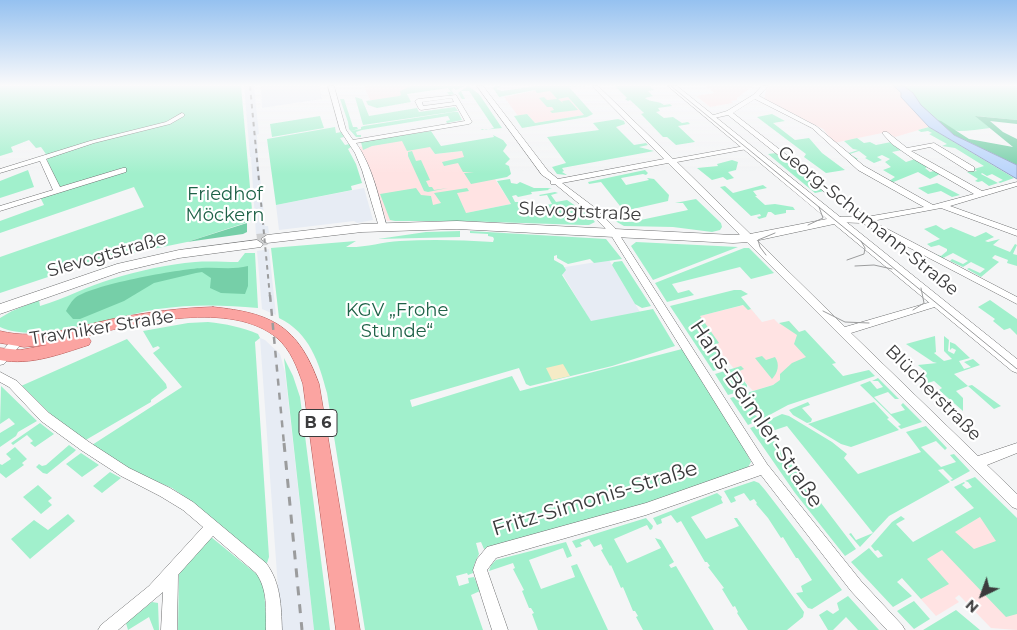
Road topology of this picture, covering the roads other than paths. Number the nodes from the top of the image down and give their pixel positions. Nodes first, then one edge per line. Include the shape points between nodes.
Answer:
1 (182, 115) dead end
2 (339, 115) edge
3 (465, 115) edge
4 (502, 115) edge
5 (625, 115) edge
6 (718, 115) edge
7 (732, 115) edge
8 (792, 115) edge
9 (710, 117) joint
10 (885, 133) dead end
11 (351, 142) junction
12 (747, 147) junction
13 (907, 150) junction
14 (42, 157) junction
15 (671, 161) junction
16 (123, 170) dead end
17 (0, 171) edge
18 (946, 175) junction
19 (554, 182) junction
20 (1017, 184) edge
21 (57, 189) junction
22 (982, 195) junction
23 (942, 206) junction
24 (932, 208) junction
25 (0, 209) edge
26 (837, 220) junction
27 (864, 220) junction
28 (383, 227) junction
29 (614, 233) junction
30 (1017, 233) edge
31 (750, 238) junction
32 (262, 241) junction
33 (0, 300) edge
34 (1017, 301) edge
35 (938, 303) junction
36 (0, 309) edge
37 (176, 315) junction
38 (844, 331) junction
39 (0, 337) edge
40 (17, 341) junction
41 (2, 357) edge
42 (1017, 367) edge
43 (0, 376) edge
44 (1017, 448) edge
45 (976, 462) junction
46 (763, 468) junction
47 (1017, 503) edge
48 (213, 526) junction
49 (171, 574) junction
50 (106, 630) edge
51 (169, 630) edge
52 (274, 630) edge
53 (348, 630) edge
54 (500, 630) edge
55 (897, 630) edge

1 - 14 street via 168,123
2 - 11 street
3 - 11 street via 469,122
4 - 19 street, Hans-Beimler-Straße
5 - 15 street
6 - 9 street
7 - 27 street
8 - 24 street via 814,127 861,168
9 - 12 main road, Georg-Schumann-Straße
10 - 13 street
11 - 28 street via 360,153
12 - 15 street
12 - 26 main road, Georg-Schumann-Straße
13 - 18 street
13 - 18 street via 931,145 970,169
14 - 17 street
14 - 21 street
15 - 19 street
15 - 31 street
16 - 21 street
18 - 22 street
19 - 29 street, Hans-Beimler-Straße via 598,214
20 - 22 street
21 - 25 street
22 - 23 street
23 - 24 street
23 - 30 street
24 - 27 street
26 - 27 street
26 - 31 main road, Slevogtstraße
26 - 35 main road, Georg-Schumann-Straße
27 - 34 street
28 - 29 main road, Slevogtstraße via 466,225
28 - 32 main road, Slevogtstraße via 364,233
29 - 31 main road, Slevogtstraße
29 - 46 street, Hans-Beimler-Straße
31 - 38 street, Blücherstraße
32 - 33 main road, Slevogtstraße via 168,252 114,264
32 - 36 main road, Slevogtstraße via 117,268
35 - 38 street
35 - 42 main road, Georg-Schumann-Straße
37 - 40 main road, Travniker Straße / B 6 via 150,317 49,339
37 - 41 main road, Travniker Straße / B 6 via 47,351
37 - 53 main road, Travniker Straße / B 6 via 220,313 257,320 277,330 298,353 306,368 314,401
38 - 45 street, Blücherstraße
39 - 40 main road, Travniker Straße / B 6
40 - 41 street
43 - 48 street via 13,384 45,417 85,446 124,472 188,506
44 - 45 street
45 - 47 street, Blücherstraße
46 - 54 street, Fritz-Simonis-Straße via 646,508 492,552 480,570
46 - 55 street, Hans-Beimler-Straße via 856,586
48 - 49 street
48 - 52 street via 267,575 271,584
49 - 50 street
49 - 51 street

